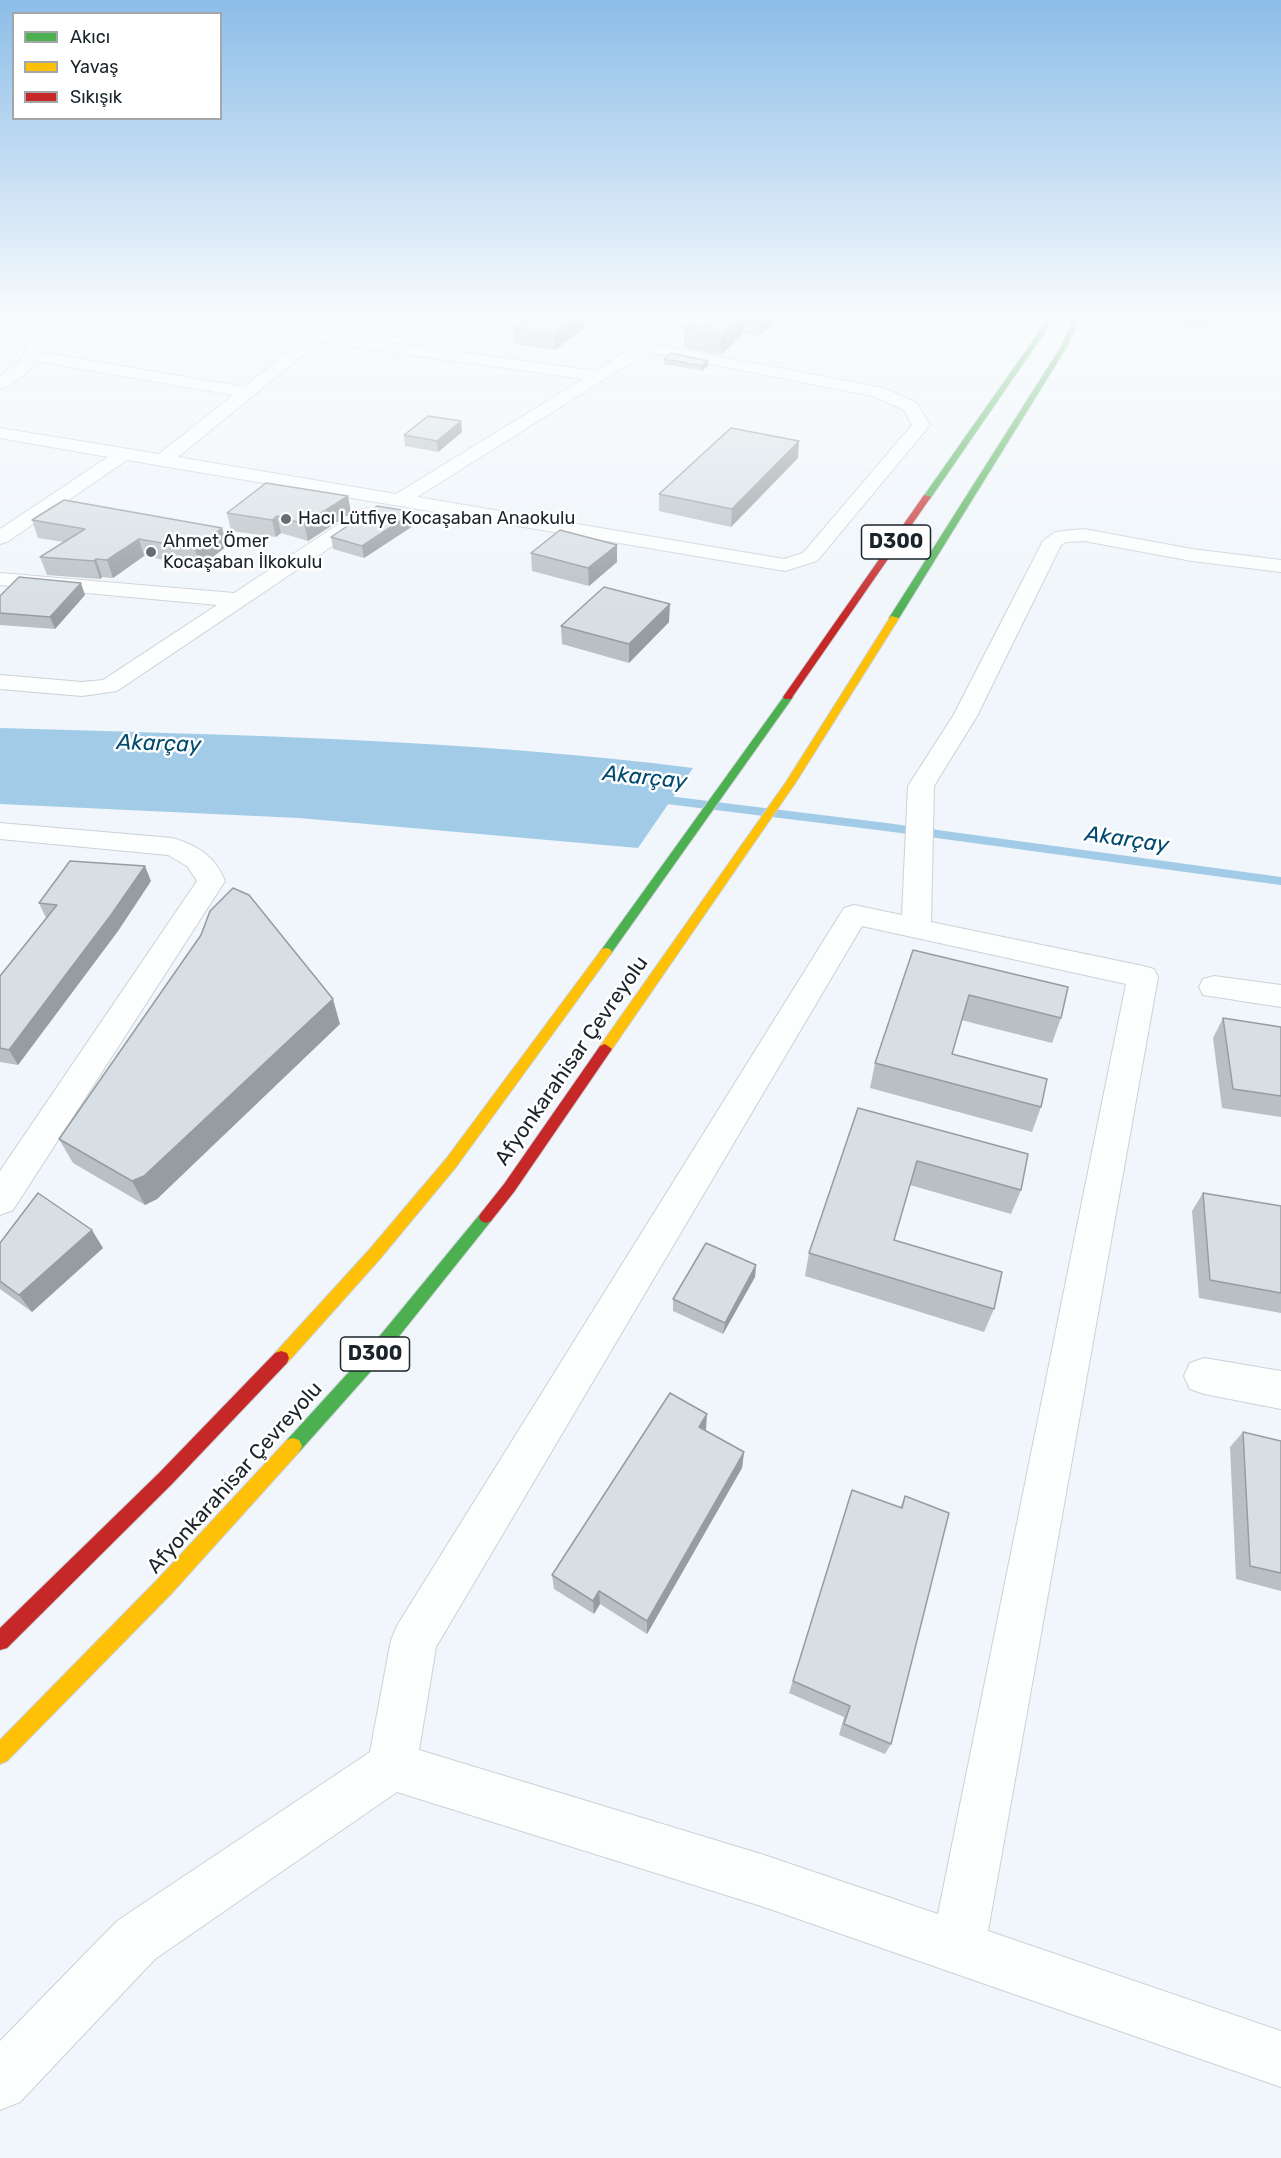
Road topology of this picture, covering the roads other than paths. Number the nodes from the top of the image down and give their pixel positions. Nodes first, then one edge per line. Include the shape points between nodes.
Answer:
1 (217, 416) edge
2 (534, 416) edge
3 (916, 416) edge
4 (984, 416) edge
5 (1021, 416) edge
6 (0, 433) edge
7 (124, 454) junction
8 (163, 460) junction
9 (396, 499) junction
10 (9, 510) dead end
11 (36, 514) junction
12 (0, 538) edge
13 (1281, 566) edge
14 (0, 579) edge
15 (239, 600) junction
16 (0, 682) edge
17 (0, 831) edge
18 (916, 928) junction
19 (1214, 987) dead end
20 (1281, 996) edge
21 (0, 1200) edge
22 (1204, 1376) dead end
23 (1281, 1390) edge
24 (0, 1641) edge
25 (0, 1754) edge
26 (392, 1766) junction
27 (958, 1948) junction
28 (1281, 2059) edge
29 (0, 2082) edge

1 - 8 street
2 - 9 street
3 - 9 street via 921,425 810,556 785,565
4 - 24 highway, Afyonkarahisar Çevreyolu / D300 via 739,768 481,1125 290,1352
5 - 25 highway, Afyonkarahisar Çevreyolu / D300 via 791,782 509,1188 366,1365 164,1587
6 - 7 street
7 - 8 street
7 - 11 street
8 - 9 street
9 - 15 street
10 - 11 street
11 - 12 street
13 - 18 street via 1084,535 1056,538 965,716 921,786
14 - 15 street
15 - 16 street via 109,686 82,689
17 - 21 street via 172,847 203,864 211,881
18 - 26 street via 854,915 414,1640
18 - 27 street via 1143,977
19 - 20 street
22 - 23 street
26 - 27 street via 761,1880
26 - 29 street via 136,1941
27 - 28 street

